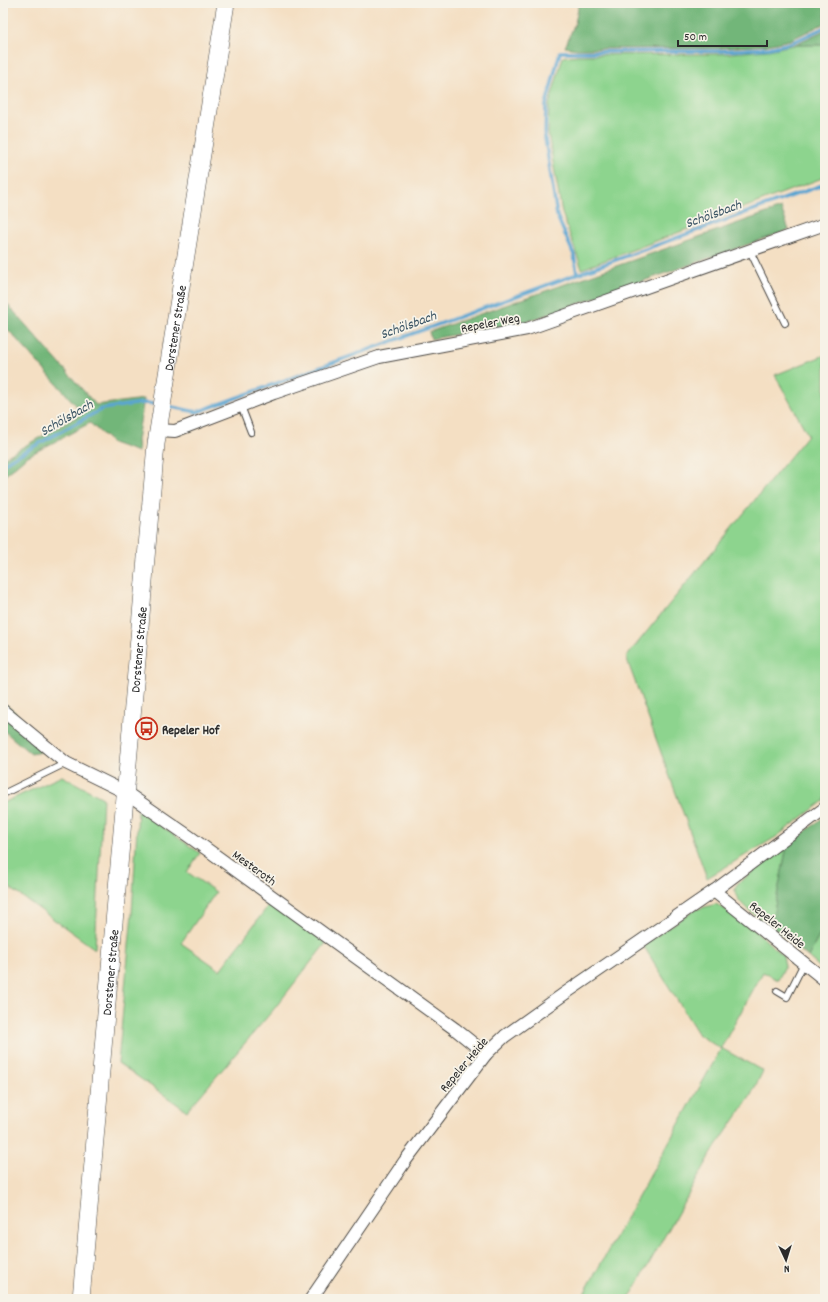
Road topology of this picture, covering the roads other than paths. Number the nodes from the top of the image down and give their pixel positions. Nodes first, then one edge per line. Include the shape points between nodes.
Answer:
1 (226, 3) edge
2 (825, 224) edge
3 (750, 251) junction
4 (785, 323) dead end
5 (241, 406) junction
6 (159, 422) junction
7 (251, 432) dead end
8 (3, 711) edge
9 (66, 762) junction
10 (125, 792) junction
11 (3, 794) edge
12 (825, 808) edge
13 (714, 891) junction
14 (804, 963) junction
15 (825, 980) edge
16 (777, 991) dead end
17 (486, 1054) junction
18 (81, 1299) edge
19 (311, 1299) edge

1 - 6 main road, Dorstener Straße
2 - 3 street, Repeler Weg
3 - 4 lane
3 - 5 street, Repeler Weg via 527,329 379,358
5 - 6 street, Repeler Weg via 175,431
5 - 7 lane
6 - 10 main road, Dorstener Straße
8 - 9 street, Mesteroth
9 - 10 street, Mesteroth
9 - 11 lane
10 - 17 street, Mesteroth via 454,1028
10 - 18 main road, Dorstener Straße
12 - 13 street, Repeler Heide
13 - 14 street, Repeler Heide
13 - 17 street, Repeler Heide via 558,998 505,1036
14 - 15 street, Repeler Heide
14 - 16 lane via 787,997
17 - 19 street, Repeler Heide via 405,1161

